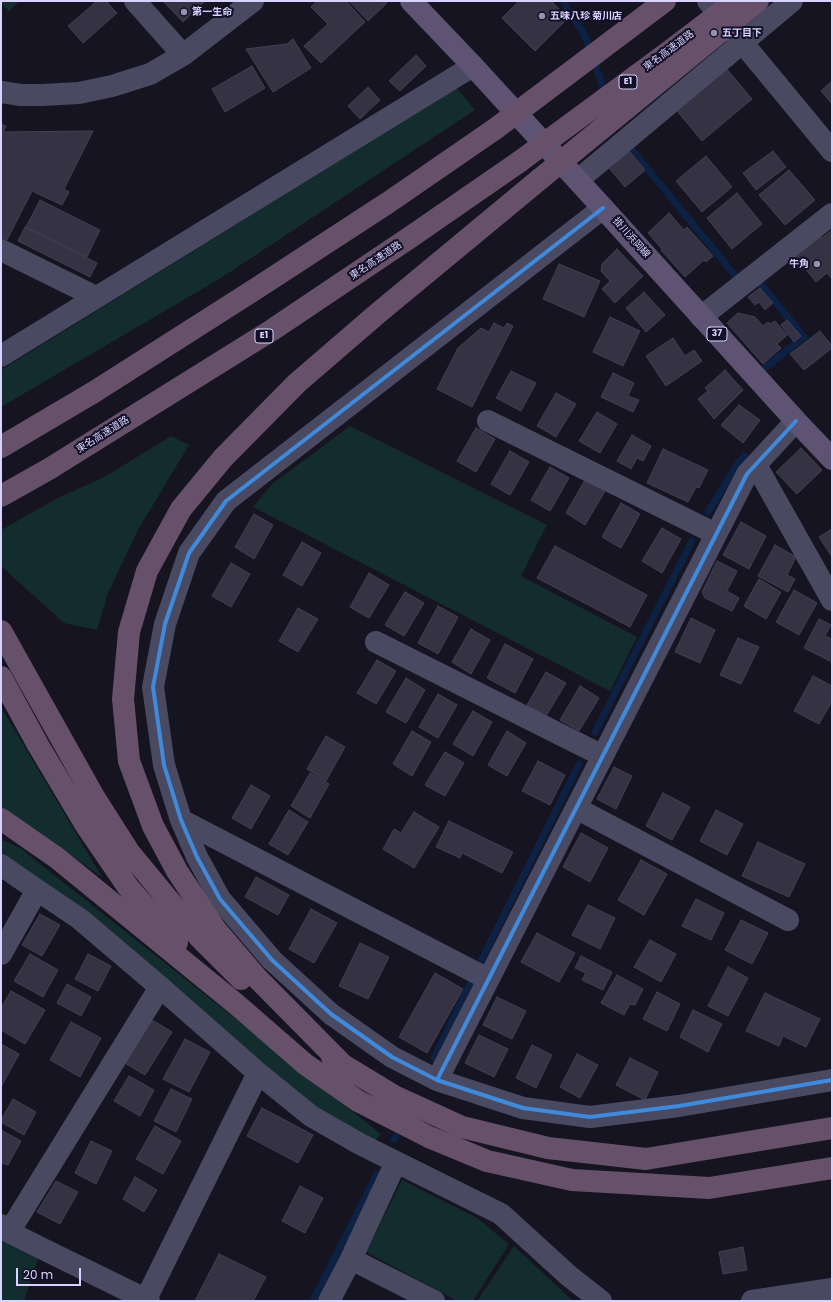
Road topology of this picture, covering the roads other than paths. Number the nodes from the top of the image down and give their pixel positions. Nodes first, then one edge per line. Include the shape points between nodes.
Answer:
1 (135, 1) edge
2 (253, 1) edge
3 (411, 1) edge
4 (666, 1) edge
5 (708, 1) edge
6 (735, 1) edge
7 (758, 1) edge
8 (792, 1) edge
9 (743, 43) junction
10 (183, 55) junction
11 (473, 66) junction
12 (1, 92) edge
13 (832, 151) edge
14 (578, 180) junction
15 (603, 208) junction
16 (832, 214) edge
17 (1, 250) edge
18 (96, 298) junction
19 (701, 316) junction
20 (1, 356) edge
21 (488, 421) dead end
22 (796, 421) junction
23 (1, 447) edge
24 (832, 460) edge
25 (756, 465) junction
26 (1, 496) edge
27 (716, 534) junction
28 (832, 600) edge
29 (1, 631) edge
30 (376, 642) dead end
31 (1, 677) edge
32 (603, 756) junction
33 (576, 808) junction
34 (1, 819) edge
35 (181, 820) junction
36 (1, 865) edge
37 (36, 890) junction
38 (788, 920) dead end
39 (1, 954) edge
40 (488, 979) junction
41 (160, 987) junction
42 (236, 1004) junction
43 (343, 1065) junction
44 (258, 1073) junction
45 (436, 1080) junction
46 (832, 1080) edge
47 (832, 1128) edge
48 (396, 1162) junction
49 (832, 1168) edge
50 (5, 1229) edge
51 (351, 1259) junction
52 (832, 1289) edge
53 (148, 1300) edge
54 (329, 1301) edge
55 (434, 1301) edge
56 (601, 1301) edge
57 (752, 1301) edge

1 - 10 street
2 - 10 street
3 - 11 main road, 掛川浜岡線 / 37
4 - 23 highway, bridge via 494,130 389,202 94,392
5 - 9 street
6 - 26 highway, 東名高速道路 / E1, bridge via 519,162 412,236 272,330 49,469
7 - 43 highway, bridge via 377,314 297,383 223,458 181,509 147,571 129,632 123,699 129,761 153,826 177,871 216,930 256,977
8 - 9 street
9 - 13 street
9 - 14 street
10 - 12 street via 150,74 112,86 42,95
11 - 14 main road, 掛川浜岡線 / 37
11 - 18 street
14 - 15 main road, 掛川浜岡線 / 37
15 - 19 main road, 掛川浜岡線 / 37
15 - 35 street via 226,500 189,553 165,624 153,688 164,765
16 - 19 street
17 - 18 street
18 - 20 street
19 - 22 main road, 掛川浜岡線 / 37
21 - 27 street
22 - 24 main road, 掛川浜岡線 / 37
22 - 25 street
25 - 27 street via 747,474
25 - 28 street
27 - 32 street
29 - 43 highway via 90,790 129,852 200,938 270,1008
30 - 32 street
31 - 42 highway via 85,824 128,887
32 - 33 street
33 - 38 street
33 - 40 street
34 - 42 highway via 57,858
35 - 40 street
35 - 45 street via 197,858 220,899 272,960 331,1014 392,1057
36 - 37 street
37 - 39 street
37 - 41 street via 80,919
40 - 45 street
41 - 44 street
41 - 50 street
42 - 49 highway via 305,1064 358,1101 429,1137 487,1161 572,1180 710,1188
43 - 47 highway via 394,1096 462,1127 548,1148 646,1159
44 - 48 street via 311,1116
44 - 53 street
45 - 46 street via 523,1108 590,1117 679,1106
48 - 51 street
48 - 56 street via 501,1214 569,1276
50 - 53 street
51 - 54 street
51 - 55 street
52 - 57 street

